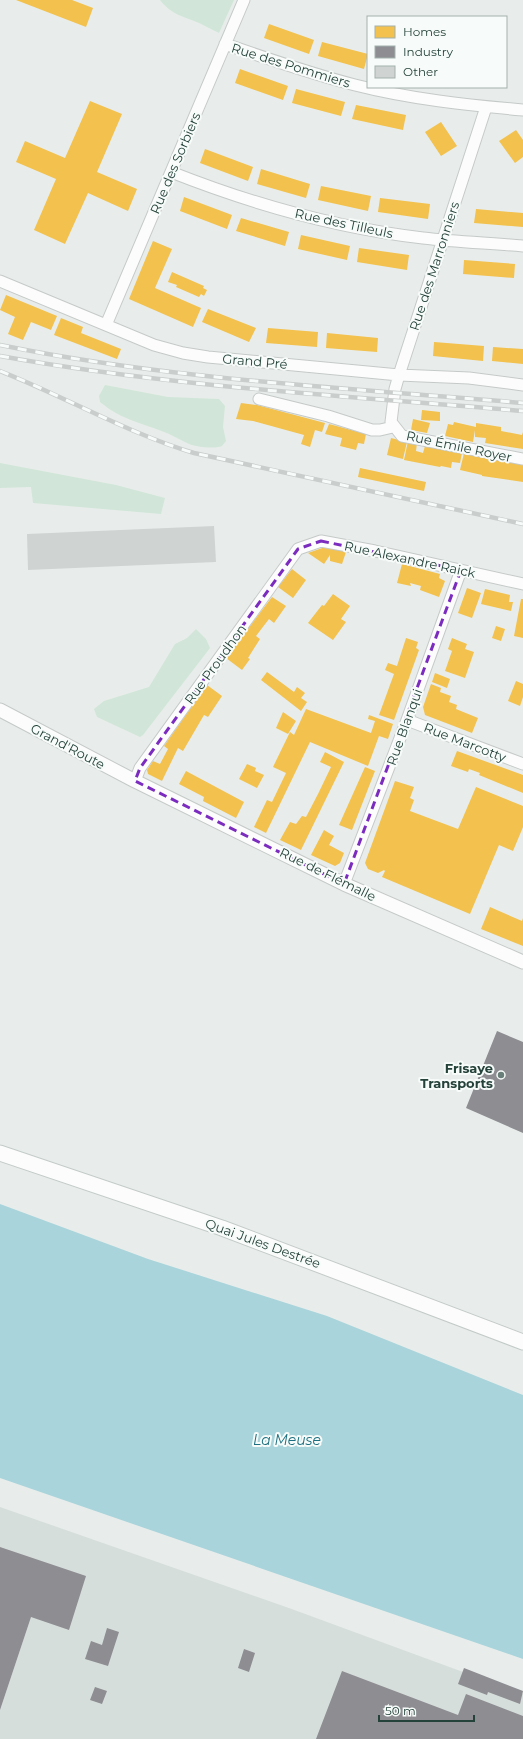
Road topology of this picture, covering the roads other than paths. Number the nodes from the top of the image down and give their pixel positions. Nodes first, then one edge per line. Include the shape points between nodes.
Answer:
1 (244, 0) edge
2 (225, 44) junction
3 (367, 87) edge
4 (369, 88) edge
5 (486, 107) junction
6 (523, 110) edge
7 (171, 172) junction
8 (442, 239) junction
9 (523, 246) edge
10 (0, 281) edge
11 (106, 326) junction
12 (399, 375) junction
13 (523, 385) edge
14 (259, 399) dead end
15 (393, 427) junction
16 (523, 459) edge
17 (298, 549) joint
18 (461, 570) junction
19 (523, 584) edge
20 (0, 710) edge
21 (407, 720) junction
22 (523, 764) edge
23 (135, 781) junction
24 (344, 884) junction
25 (523, 962) edge
26 (0, 1153) edge
27 (523, 1342) edge

1 - 2 street, Rue des Sorbiers
2 - 3 street, Rue des Pommiers via 298,69
2 - 7 street, Rue des Sorbiers
4 - 5 street, Rue des Pommiers
5 - 6 street, Rue des Pommiers
5 - 8 street, Rue des Marronniers
7 - 8 street, Rue des Tilleuls via 252,201 308,217 370,230
7 - 11 street, Rue des Sorbiers
8 - 9 street, Rue des Tilleuls
8 - 12 street, Rue des Marronniers
10 - 11 street, Grand Pré
11 - 12 street, Grand Pré via 154,345 188,354
12 - 13 street, Grand Pré via 469,378
12 - 15 street, Rue des Marronniers via 391,422
14 - 15 street, Rue Émile Royer via 372,430
15 - 16 street, Rue Émile Royer via 402,436
17 - 18 street, Rue Alexandre Raick via 321,541
17 - 23 street, Rue Proudhon via 140,768
18 - 19 street, Rue Alexandre Raick
18 - 21 street, Rue Blanqui
20 - 23 street, Grand'Route
21 - 22 street, Rue Marcotty
21 - 24 street, Rue Blanqui
23 - 24 street, Rue de Flémalle
24 - 25 street, Rue de Flémalle
26 - 27 main road, Quai Jules Destrée via 222,1228

